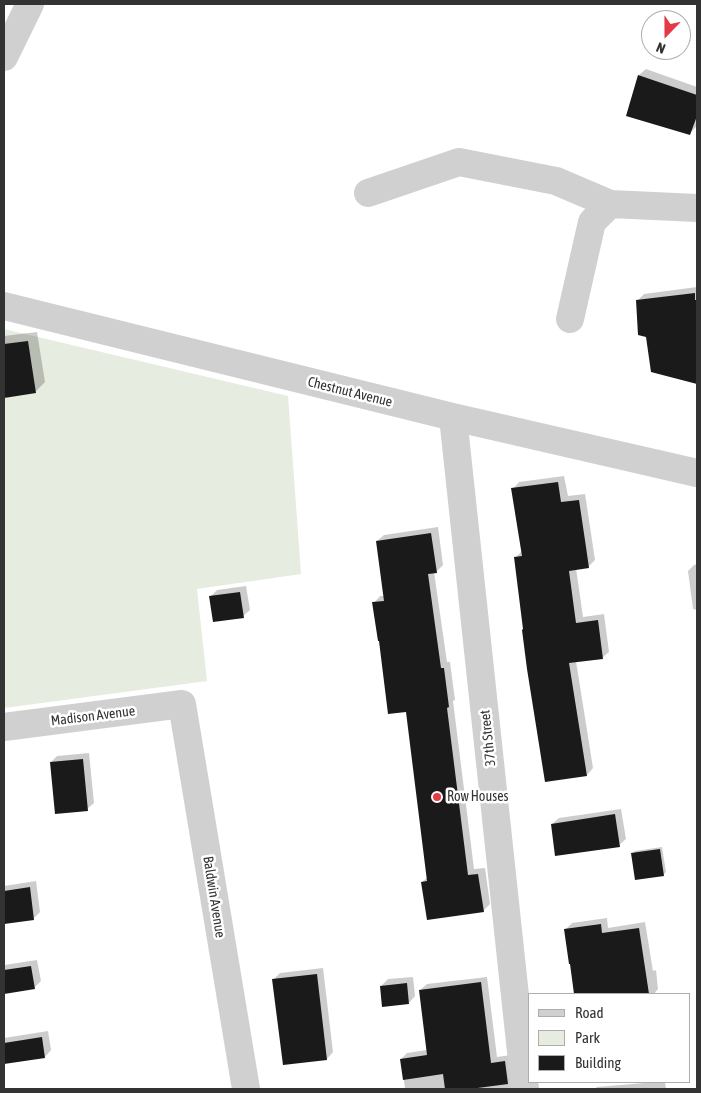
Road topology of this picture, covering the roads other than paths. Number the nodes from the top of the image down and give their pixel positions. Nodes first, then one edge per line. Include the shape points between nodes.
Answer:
1 (30, 4) edge
2 (4, 57) edge
3 (368, 193) dead end
4 (610, 204) junction
5 (697, 208) edge
6 (4, 306) edge
7 (570, 320) dead end
8 (453, 417) junction
9 (697, 473) edge
10 (182, 704) joint
11 (4, 727) edge
12 (246, 1089) edge
13 (525, 1089) edge

1 - 2 street
3 - 4 street via 459,162 556,181
4 - 5 street
4 - 7 street via 592,222
6 - 8 street, Chestnut Avenue
8 - 9 street, Chestnut Avenue
8 - 13 street, 37th Street
10 - 11 street, Madison Avenue
10 - 12 street, Baldwin Avenue

